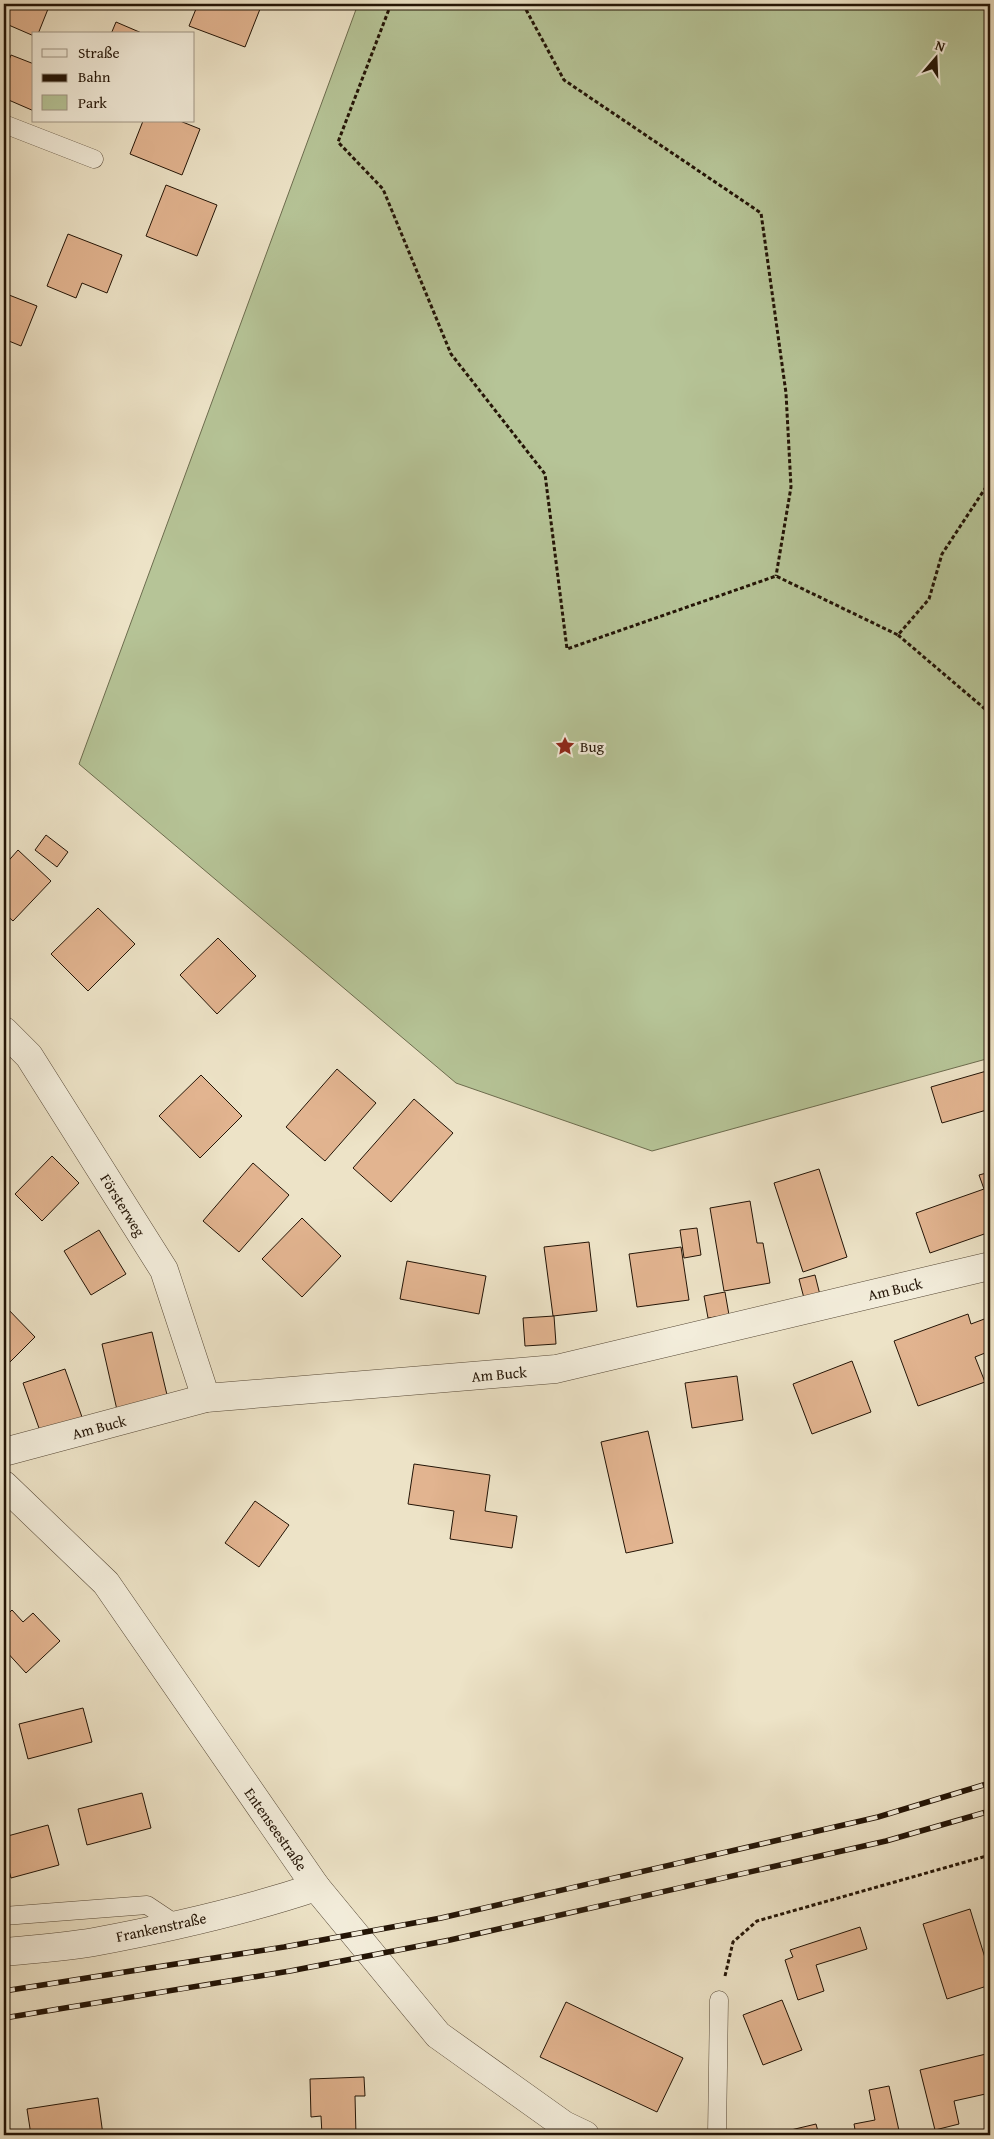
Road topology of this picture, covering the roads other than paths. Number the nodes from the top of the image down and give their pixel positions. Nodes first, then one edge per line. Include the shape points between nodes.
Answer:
1 (4, 124) edge
2 (94, 159) dead end
3 (4, 1031) edge
4 (990, 1266) edge
5 (206, 1398) junction
6 (4, 1452) edge
7 (4, 1485) edge
8 (316, 1887) junction
9 (4, 1916) edge
10 (177, 1925) junction
11 (4, 1952) edge
12 (719, 2000) road end
13 (585, 2135) edge
14 (717, 2135) edge

1 - 2 lane
3 - 5 street, Försterweg via 29,1056 164,1270
4 - 5 street, Am Buck via 556,1369
5 - 6 street, Am Buck
7 - 8 street, Entenseestraße via 106,1583
8 - 10 street, Frankenstraße
8 - 13 street, Entenseestraße via 438,2035 564,2125
9 - 10 lane via 147,1905
10 - 11 street, Frankenstraße via 93,1942
12 - 14 lane

